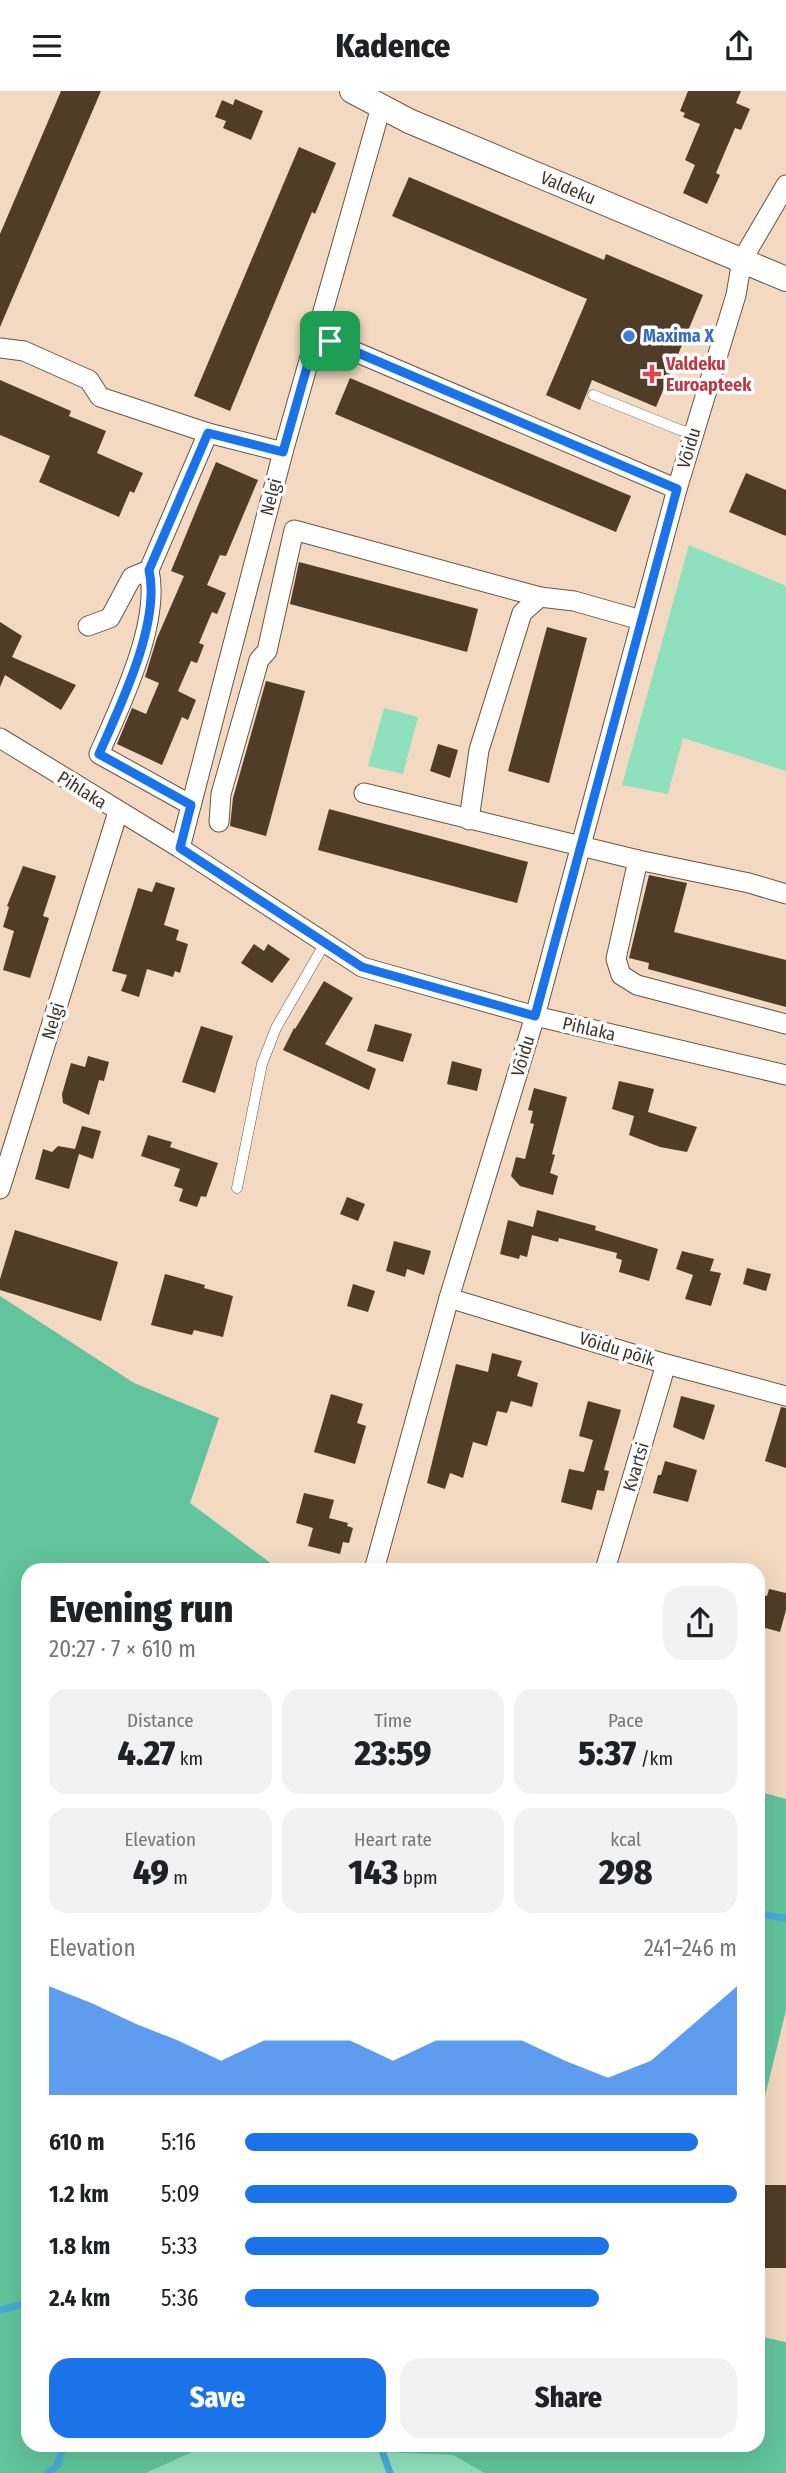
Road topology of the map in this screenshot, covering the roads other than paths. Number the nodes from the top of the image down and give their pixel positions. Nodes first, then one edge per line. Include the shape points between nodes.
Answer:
1 (352, 91) edge
2 (381, 107) junction
3 (786, 185) edge
4 (742, 260) junction
5 (786, 279) edge
6 (316, 335) junction
7 (0, 348) edge
8 (593, 395) dead end
9 (208, 433) junction
10 (694, 433) junction
11 (283, 452) junction
12 (677, 489) junction
13 (149, 570) junction
14 (540, 597) junction
15 (641, 620) junction
16 (88, 626) dead end
17 (0, 738) edge
18 (365, 793) dead end
19 (191, 805) junction
20 (118, 812) junction
21 (469, 820) junction
22 (219, 822) dead end
23 (180, 848) junction
24 (580, 848) junction
25 (638, 860) junction
26 (786, 894) edge
27 (325, 943) junction
28 (535, 1016) junction
29 (786, 1024) edge
30 (786, 1075) edge
31 (237, 1188) dead end
32 (0, 1189) edge
33 (449, 1298) junction
34 (666, 1364) junction
35 (786, 1396) edge
36 (376, 1563) edge
37 (607, 1563) edge

1 - 2 street, Valdeku
2 - 4 street, Valdeku
2 - 6 street, Nelgi
3 - 4 street, Võidu
4 - 5 street, Valdeku
4 - 10 street, Võidu via 736,295
6 - 11 street, Nelgi
6 - 12 street
7 - 9 street via 24,351 89,380 100,397
8 - 10 lane
9 - 11 street
9 - 13 street
10 - 12 street, Võidu
11 - 19 street, Nelgi
12 - 15 street, Võidu
13 - 16 street via 132,577 110,618
13 - 19 street via 153,589 142,642 99,754
14 - 15 street via 574,601
14 - 21 street via 522,613 479,750
14 - 22 street via 294,530 267,651 259,660 221,794
15 - 24 street, Võidu
17 - 20 street, Pihlaka
18 - 21 street
19 - 23 street, Nelgi
20 - 23 street, Pihlaka
20 - 32 street, Nelgi
21 - 24 street
23 - 27 street, Pihlaka
24 - 25 street
24 - 28 street, Võidu
25 - 26 street
25 - 29 street via 616,959 621,975 637,985
27 - 28 street, Pihlaka via 362,967
27 - 31 lane via 276,1028 262,1064
28 - 30 street, Pihlaka
28 - 33 street, Võidu
33 - 34 street, Võidu põik
33 - 36 street, Võidu
34 - 35 street, Võidu põik
34 - 37 street, Kvartsi

